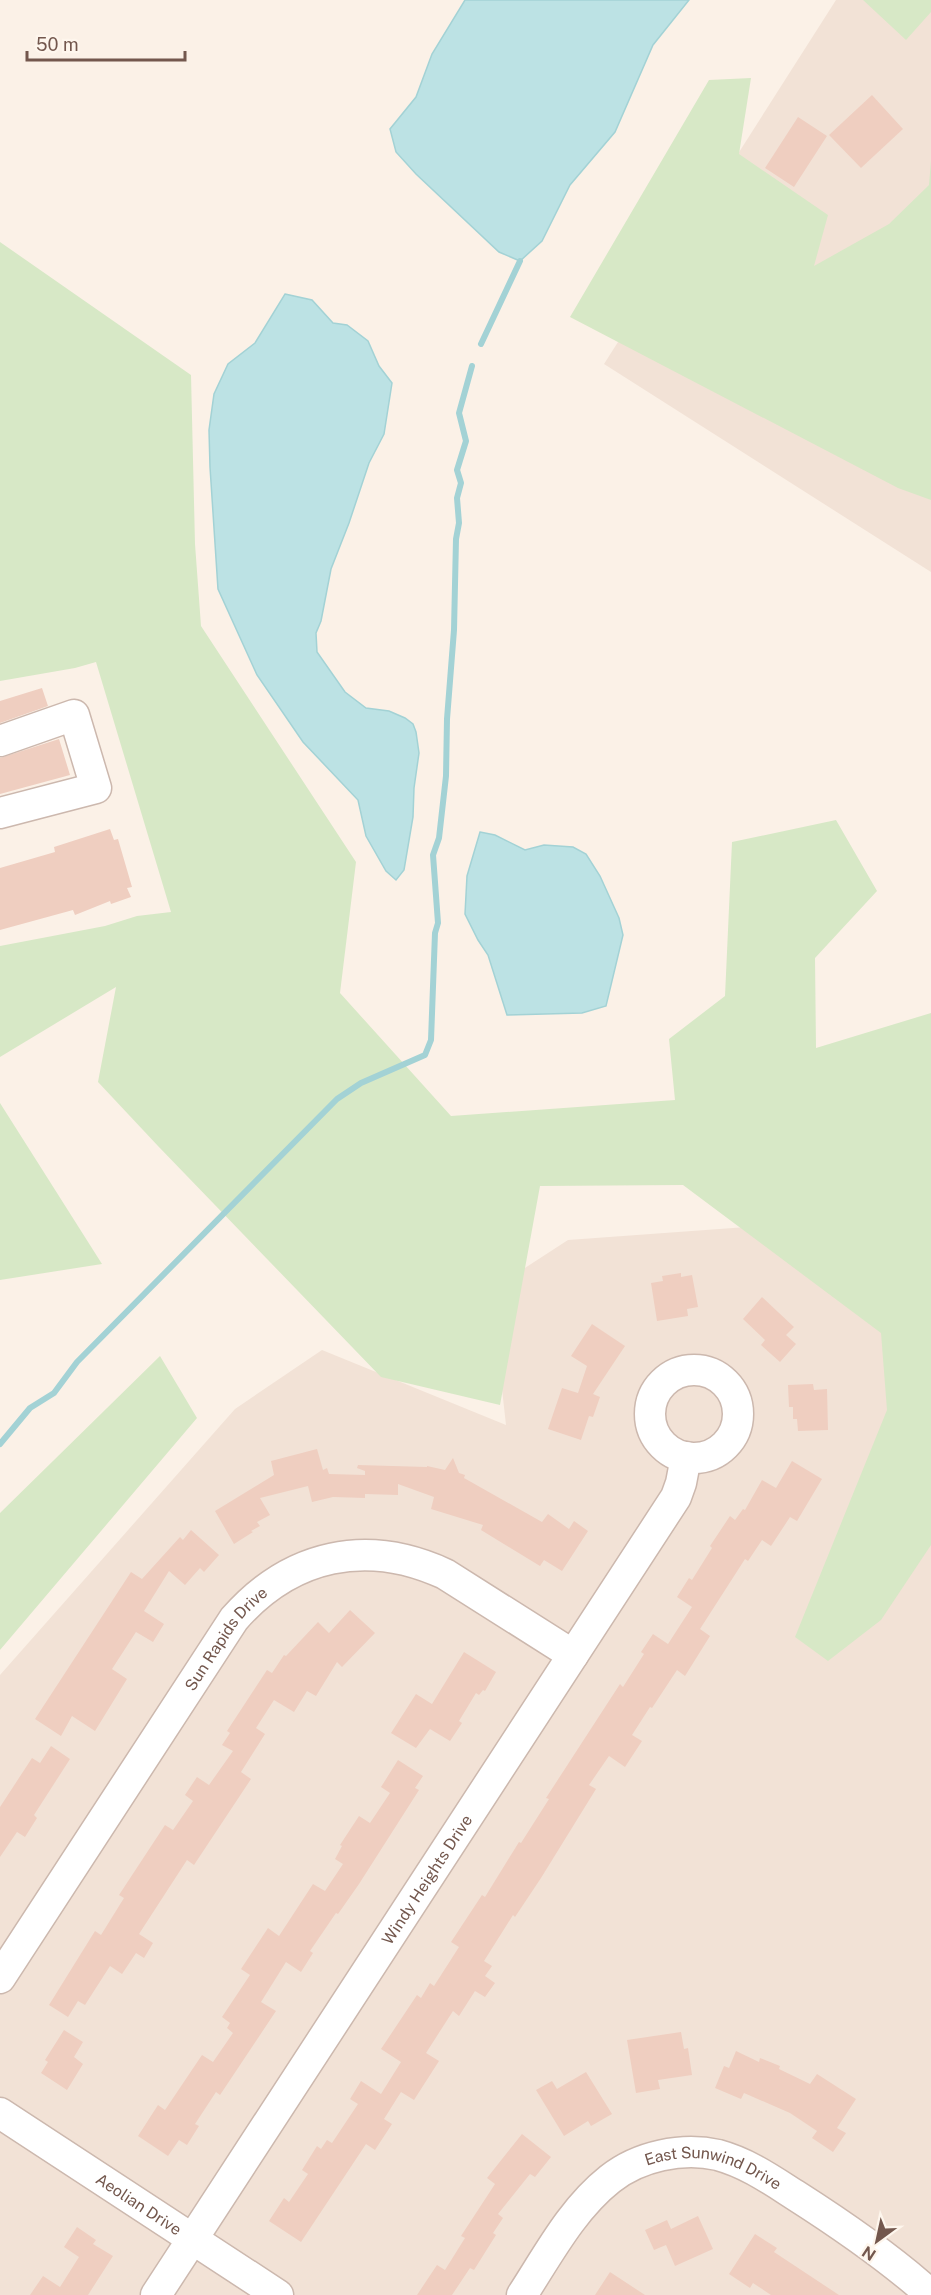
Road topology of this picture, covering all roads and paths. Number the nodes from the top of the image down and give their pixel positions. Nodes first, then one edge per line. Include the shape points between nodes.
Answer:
1 (0, 741) edge
2 (0, 813) edge
3 (686, 1457) dead end
4 (573, 1655) junction
5 (0, 1977) edge
6 (0, 2113) edge
7 (192, 2239) junction
8 (156, 2295) edge
9 (278, 2295) edge
10 (522, 2295) edge
11 (931, 2295) edge

1 - 2 street via 74,715 96,788
3 - 4 street, Windy Heights Drive via 676,1497
4 - 5 street, Sun Rapids Drive via 445,1574 403,1558 359,1554 337,1557 279,1579 234,1618
4 - 7 street, Windy Heights Drive
6 - 7 street, Aeolian Drive
7 - 8 street, Windy Heights Drive
7 - 9 street, Aeolian Drive
10 - 11 street, East Sunwind Drive via 574,2216 598,2189 642,2161 697,2152 725,2157 752,2168 861,2239

